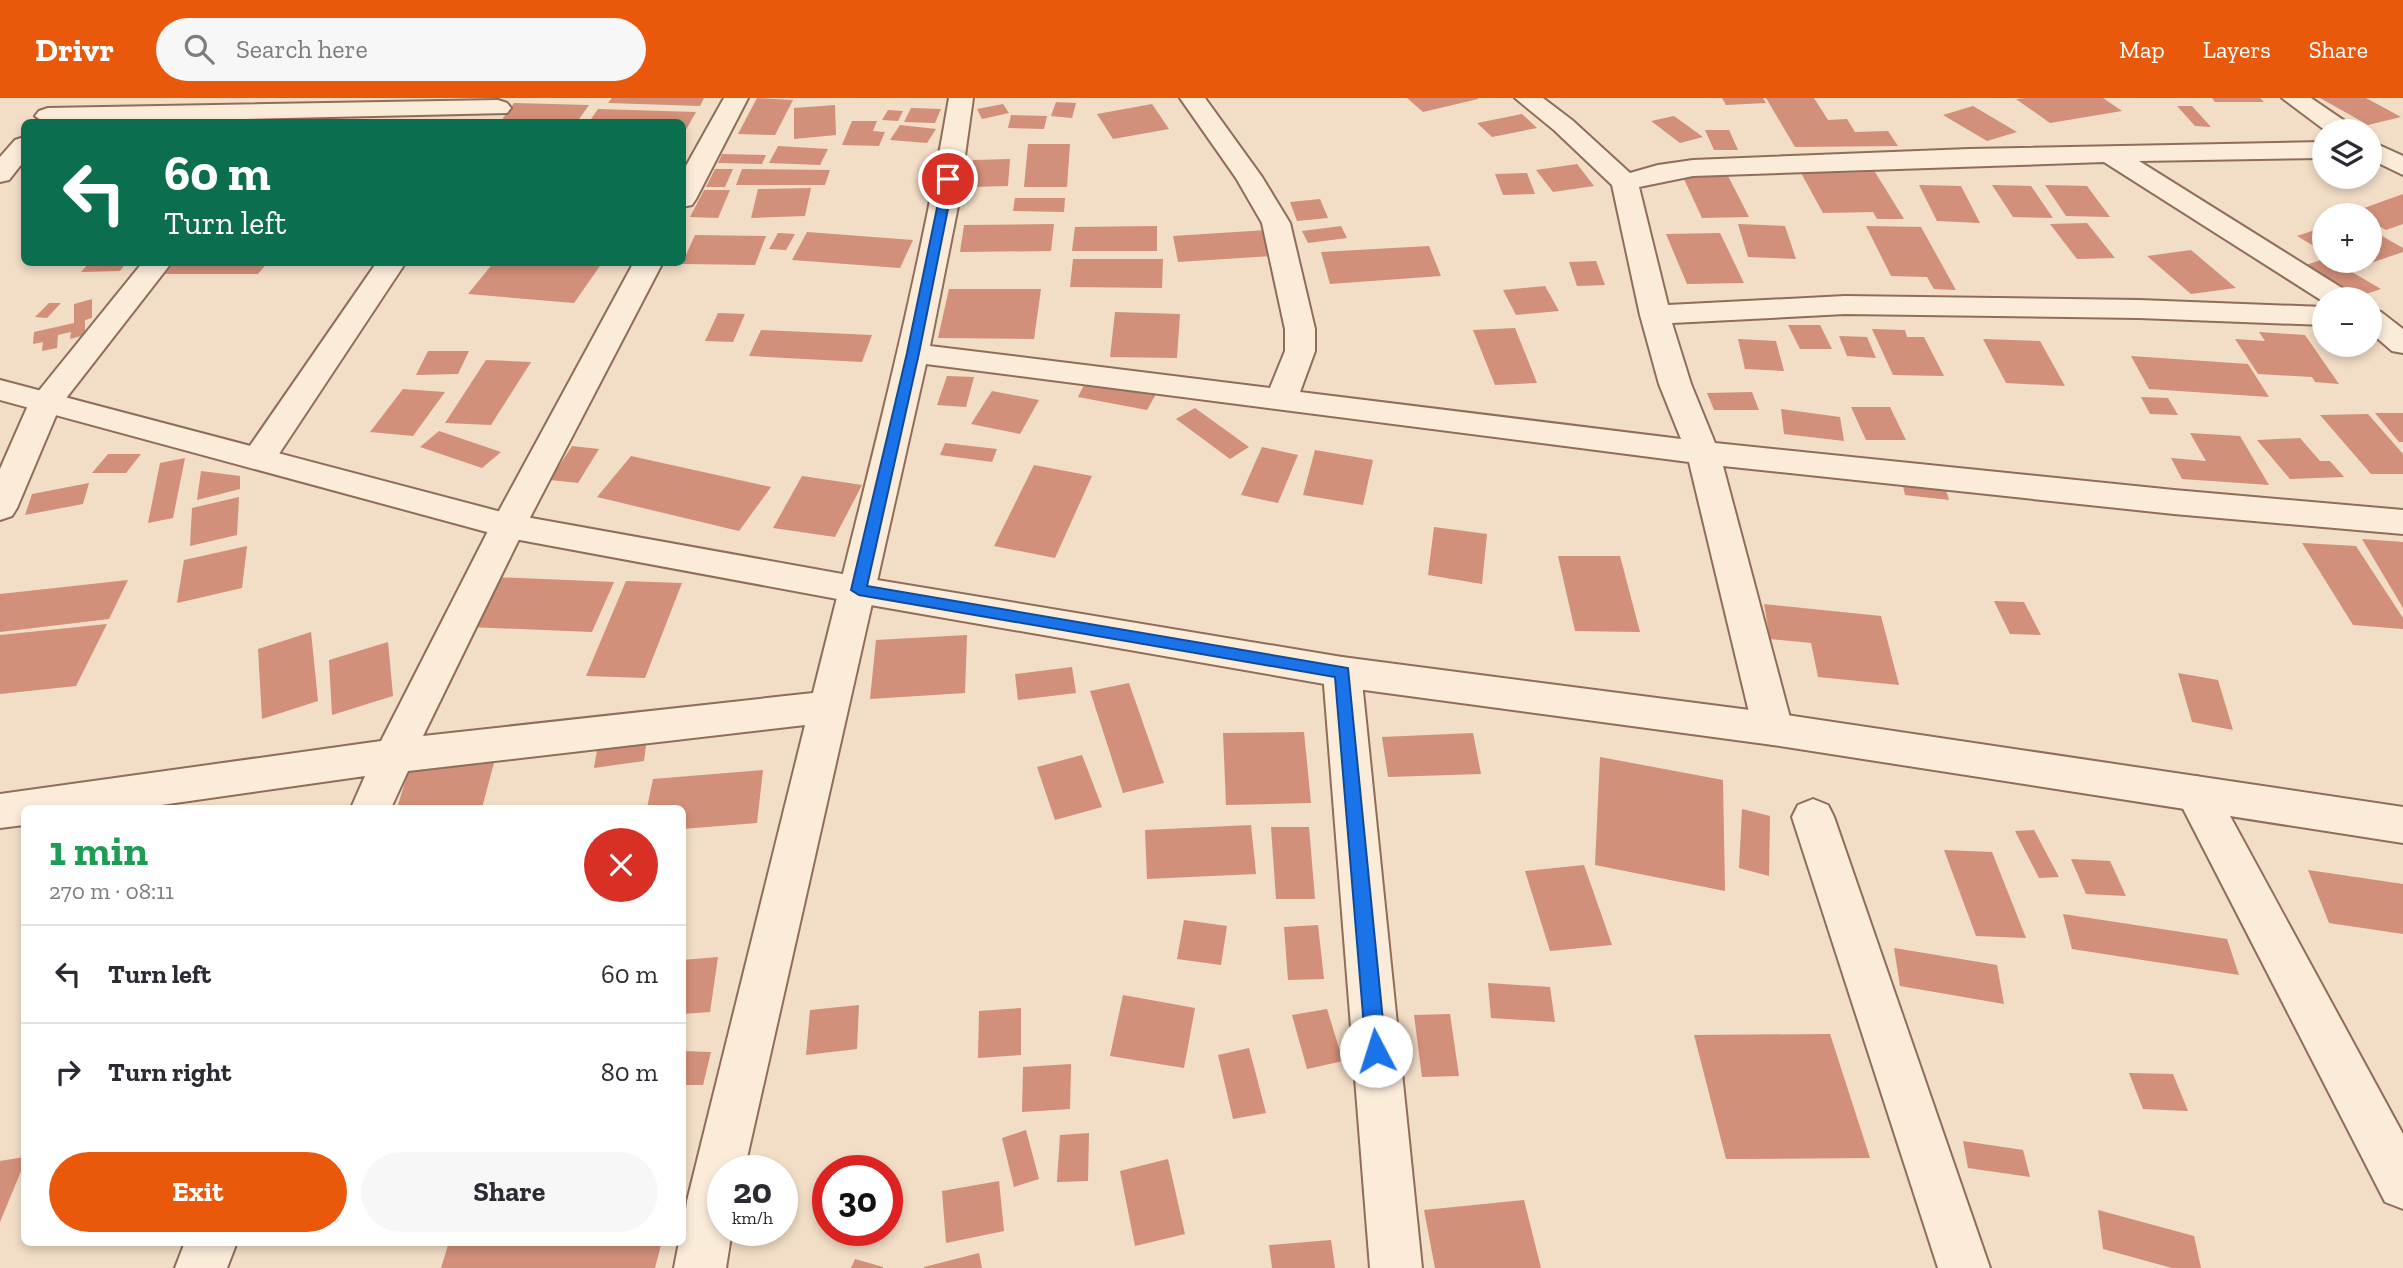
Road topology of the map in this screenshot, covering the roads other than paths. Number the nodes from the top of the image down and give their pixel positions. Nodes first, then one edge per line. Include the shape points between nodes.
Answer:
1 (736, 98) edge
2 (961, 98) edge
3 (1192, 98) edge
4 (1527, 98) edge
5 (2294, 98) edge
6 (496, 109) edge
7 (51, 112) edge
8 (273, 118) edge
9 (2325, 119) edge
10 (2403, 144) edge
11 (2382, 147) edge
12 (21, 149) edge
13 (2312, 150) edge
14 (2112, 156) junction
15 (2382, 156) edge
16 (2403, 167) edge
17 (0, 174) edge
18 (1625, 183) junction
19 (686, 192) edge
20 (155, 266) edge
21 (389, 266) edge
22 (647, 266) edge
23 (2321, 287) edge
24 (1655, 315) junction
25 (2312, 316) edge
26 (2382, 327) edge
27 (2403, 344) edge
28 (913, 353) junction
29 (0, 390) edge
30 (1281, 400) junction
31 (45, 403) junction
32 (1703, 453) junction
33 (259, 458) junction
34 (0, 508) edge
35 (2403, 522) edge
36 (509, 526) junction
37 (859, 590) junction
38 (1342, 672) junction
39 (828, 707) junction
40 (1773, 729) junction
41 (394, 756) junction
42 (2196, 793) junction
43 (43, 805) edge
44 (373, 805) edge
45 (21, 808) edge
46 (0, 811) edge
47 (1813, 817) dead end
48 (2403, 825) edge
49 (2403, 1184) edge
50 (209, 1246) edge
51 (201, 1268) edge
52 (700, 1268) edge
53 (1395, 1268) edge
54 (1964, 1268) edge

1 - 19 street
2 - 28 street
3 - 30 street via 1276,223 1300,329 1300,351
4 - 18 street
5 - 9 street
6 - 8 street
7 - 8 street
10 - 11 street
12 - 17 street
13 - 14 street
14 - 18 street via 1693,167
14 - 23 street
15 - 16 street
18 - 24 street
20 - 31 street
21 - 33 street
22 - 36 street
24 - 25 street via 1845,305
24 - 32 street via 1675,384
26 - 27 street
28 - 30 street
28 - 37 street
29 - 31 street
30 - 32 street
31 - 33 street
31 - 34 street
32 - 35 street
32 - 40 street
33 - 36 street
36 - 37 street
36 - 41 street
37 - 38 street
37 - 39 street
38 - 40 street
38 - 53 street
39 - 41 street
39 - 52 street
40 - 42 street
41 - 43 street
41 - 44 street
42 - 48 street
42 - 49 street
45 - 46 street
47 - 54 street
50 - 51 street

